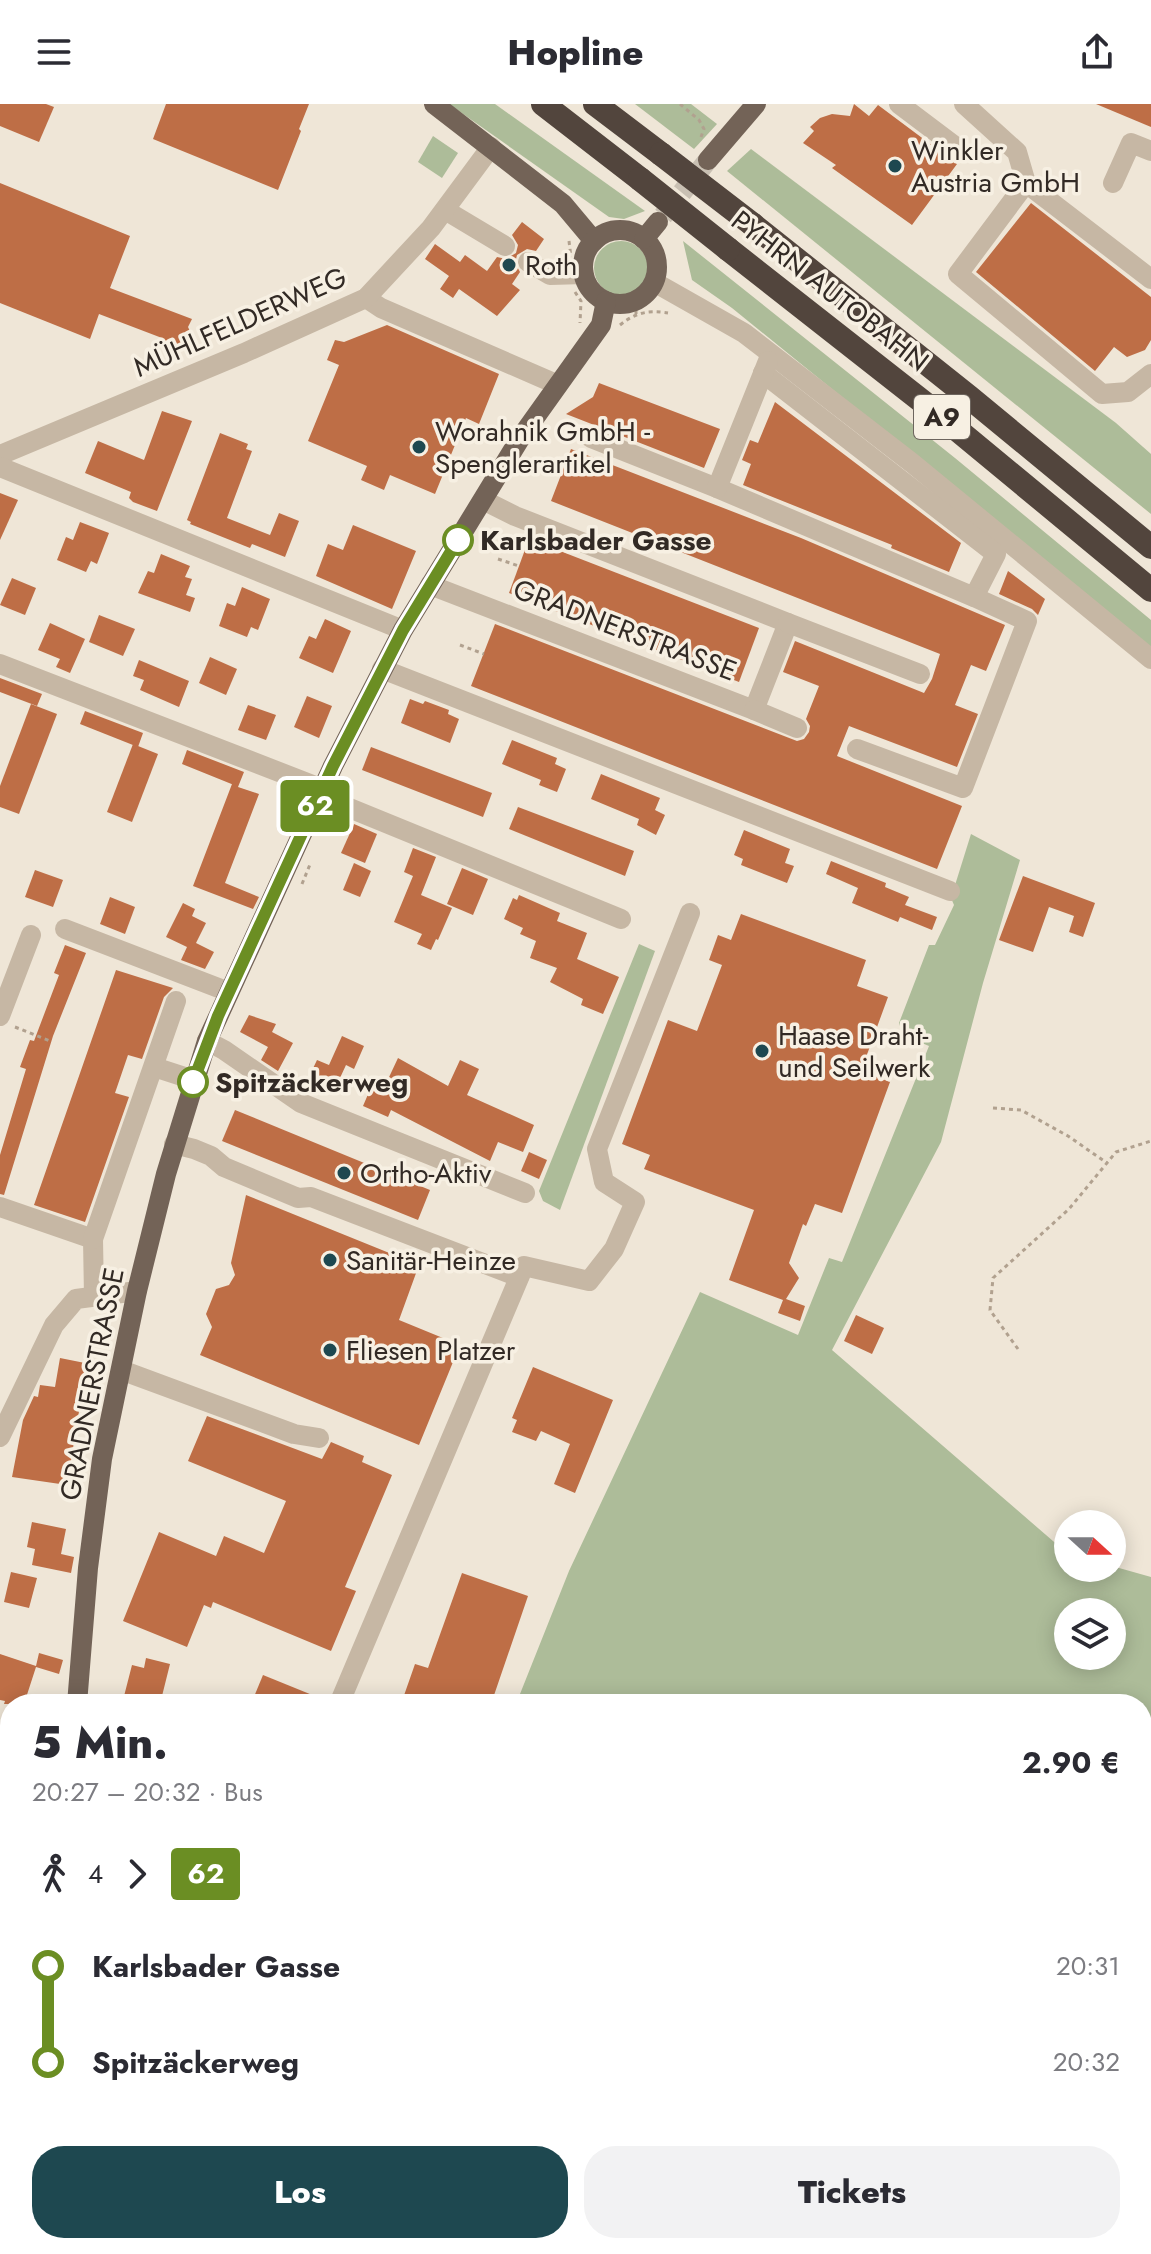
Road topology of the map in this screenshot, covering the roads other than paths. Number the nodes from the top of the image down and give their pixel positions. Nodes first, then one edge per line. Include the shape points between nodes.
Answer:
1 (434, 104) edge
2 (543, 104) edge
3 (595, 104) edge
4 (756, 104) edge
5 (899, 104) edge
6 (964, 104) edge
7 (491, 147) junction
8 (960, 150) dead end
9 (1151, 151) edge
10 (708, 160) tunnel mouth
11 (1026, 183) junction
12 (1113, 183) dead end
13 (445, 210) junction
14 (658, 222) tunnel mouth
15 (644, 239) junction
16 (594, 241) junction
17 (505, 246) dead end
18 (528, 262) dead end
19 (584, 274) junction
20 (1151, 279) edge
21 (654, 282) junction
22 (366, 298) junction
23 (606, 301) junction
24 (767, 363) junction
25 (1151, 374) edge
26 (556, 384) junction
27 (591, 438) dead end
28 (0, 455) edge
29 (0, 467) edge
30 (717, 488) junction
31 (483, 500) junction
32 (1151, 547) edge
33 (1002, 548) junction
34 (430, 585) junction
35 (1151, 590) edge
36 (974, 597) junction
37 (788, 623) junction
38 (403, 630) junction
39 (1151, 659) edge
40 (0, 664) edge
41 (382, 669) junction
42 (920, 674) dead end
43 (754, 710) junction
44 (797, 728) dead end
45 (857, 749) dead end
46 (321, 793) junction
47 (950, 891) dead end
48 (690, 913) dead end
49 (621, 919) dead end
50 (65, 929) dead end
51 (31, 935) dead end
52 (229, 992) junction
53 (176, 1001) dead end
54 (6, 1021) edge
55 (207, 1041) junction
56 (154, 1067) junction
57 (194, 1080) junction
58 (174, 1144) junction
59 (525, 1193) dead end
60 (0, 1207) edge
61 (93, 1239) junction
62 (519, 1277) junction
63 (137, 1291) junction
64 (94, 1296) junction
65 (121, 1370) junction
66 (0, 1437) edge
67 (319, 1438) dead end
68 (78, 1694) edge
69 (343, 1694) edge

1 - 7 main road
2 - 35 highway, PYHRN AUTOBAHN / A9, bridge via 937,413
3 - 32 highway, PYHRN AUTOBAHN / A9, bridge
4 - 10 main road
5 - 8 street
6 - 11 street via 1017,152
7 - 13 street, MÜHLFELDERWEG
7 - 16 main road via 563,204
9 - 12 street via 1131,143
11 - 20 street
11 - 25 street via 958,274 1102,394 1128,392
13 - 17 street
13 - 22 street, MÜHLFELDERWEG
14 - 15 main road
15 - 16 main road via 622,230
15 - 21 main road via 657,263
16 - 19 main road via 585,256
18 - 19 street via 550,275
19 - 23 main road via 591,290
21 - 23 main road via 636,307
21 - 24 street via 744,333
22 - 26 street
22 - 28 street, MÜHLFELDERWEG
23 - 26 main road, GRADNERSTRASSE via 601,325
24 - 30 street
24 - 33 street
26 - 31 main road, GRADNERSTRASSE
27 - 30 street
29 - 38 street
30 - 36 street
31 - 34 main road, GRADNERSTRASSE
31 - 37 street
33 - 36 street
33 - 39 street
34 - 38 main road, GRADNERSTRASSE
34 - 43 street, GRADNERSTRASSE
36 - 45 street via 1027,621 963,788
37 - 42 street
37 - 43 street, GRADNERSTRASSE
38 - 41 main road, GRADNERSTRASSE
40 - 46 street
41 - 46 main road, GRADNERSTRASSE
41 - 47 street
43 - 44 street, GRADNERSTRASSE
46 - 49 street
46 - 52 main road, GRADNERSTRASSE
48 - 62 street via 597,1149 604,1182 635,1202 614,1249 589,1281 524,1266
50 - 52 street
51 - 54 street
52 - 55 main road, GRADNERSTRASSE
53 - 56 street, GRADNERSTRASSE
55 - 57 main road, GRADNERSTRASSE
55 - 59 street via 301,1103
56 - 57 street
56 - 61 street, GRADNERSTRASSE
57 - 58 main road, GRADNERSTRASSE
58 - 62 street via 298,1198 311,1197
58 - 63 main road, GRADNERSTRASSE
60 - 61 street, GRADNERSTRASSE
61 - 64 street, GRADNERSTRASSE
62 - 69 street
63 - 64 street
63 - 65 main road, GRADNERSTRASSE
64 - 66 street via 76,1299 54,1325
65 - 67 street via 294,1434
65 - 68 main road, GRADNERSTRASSE via 102,1459

